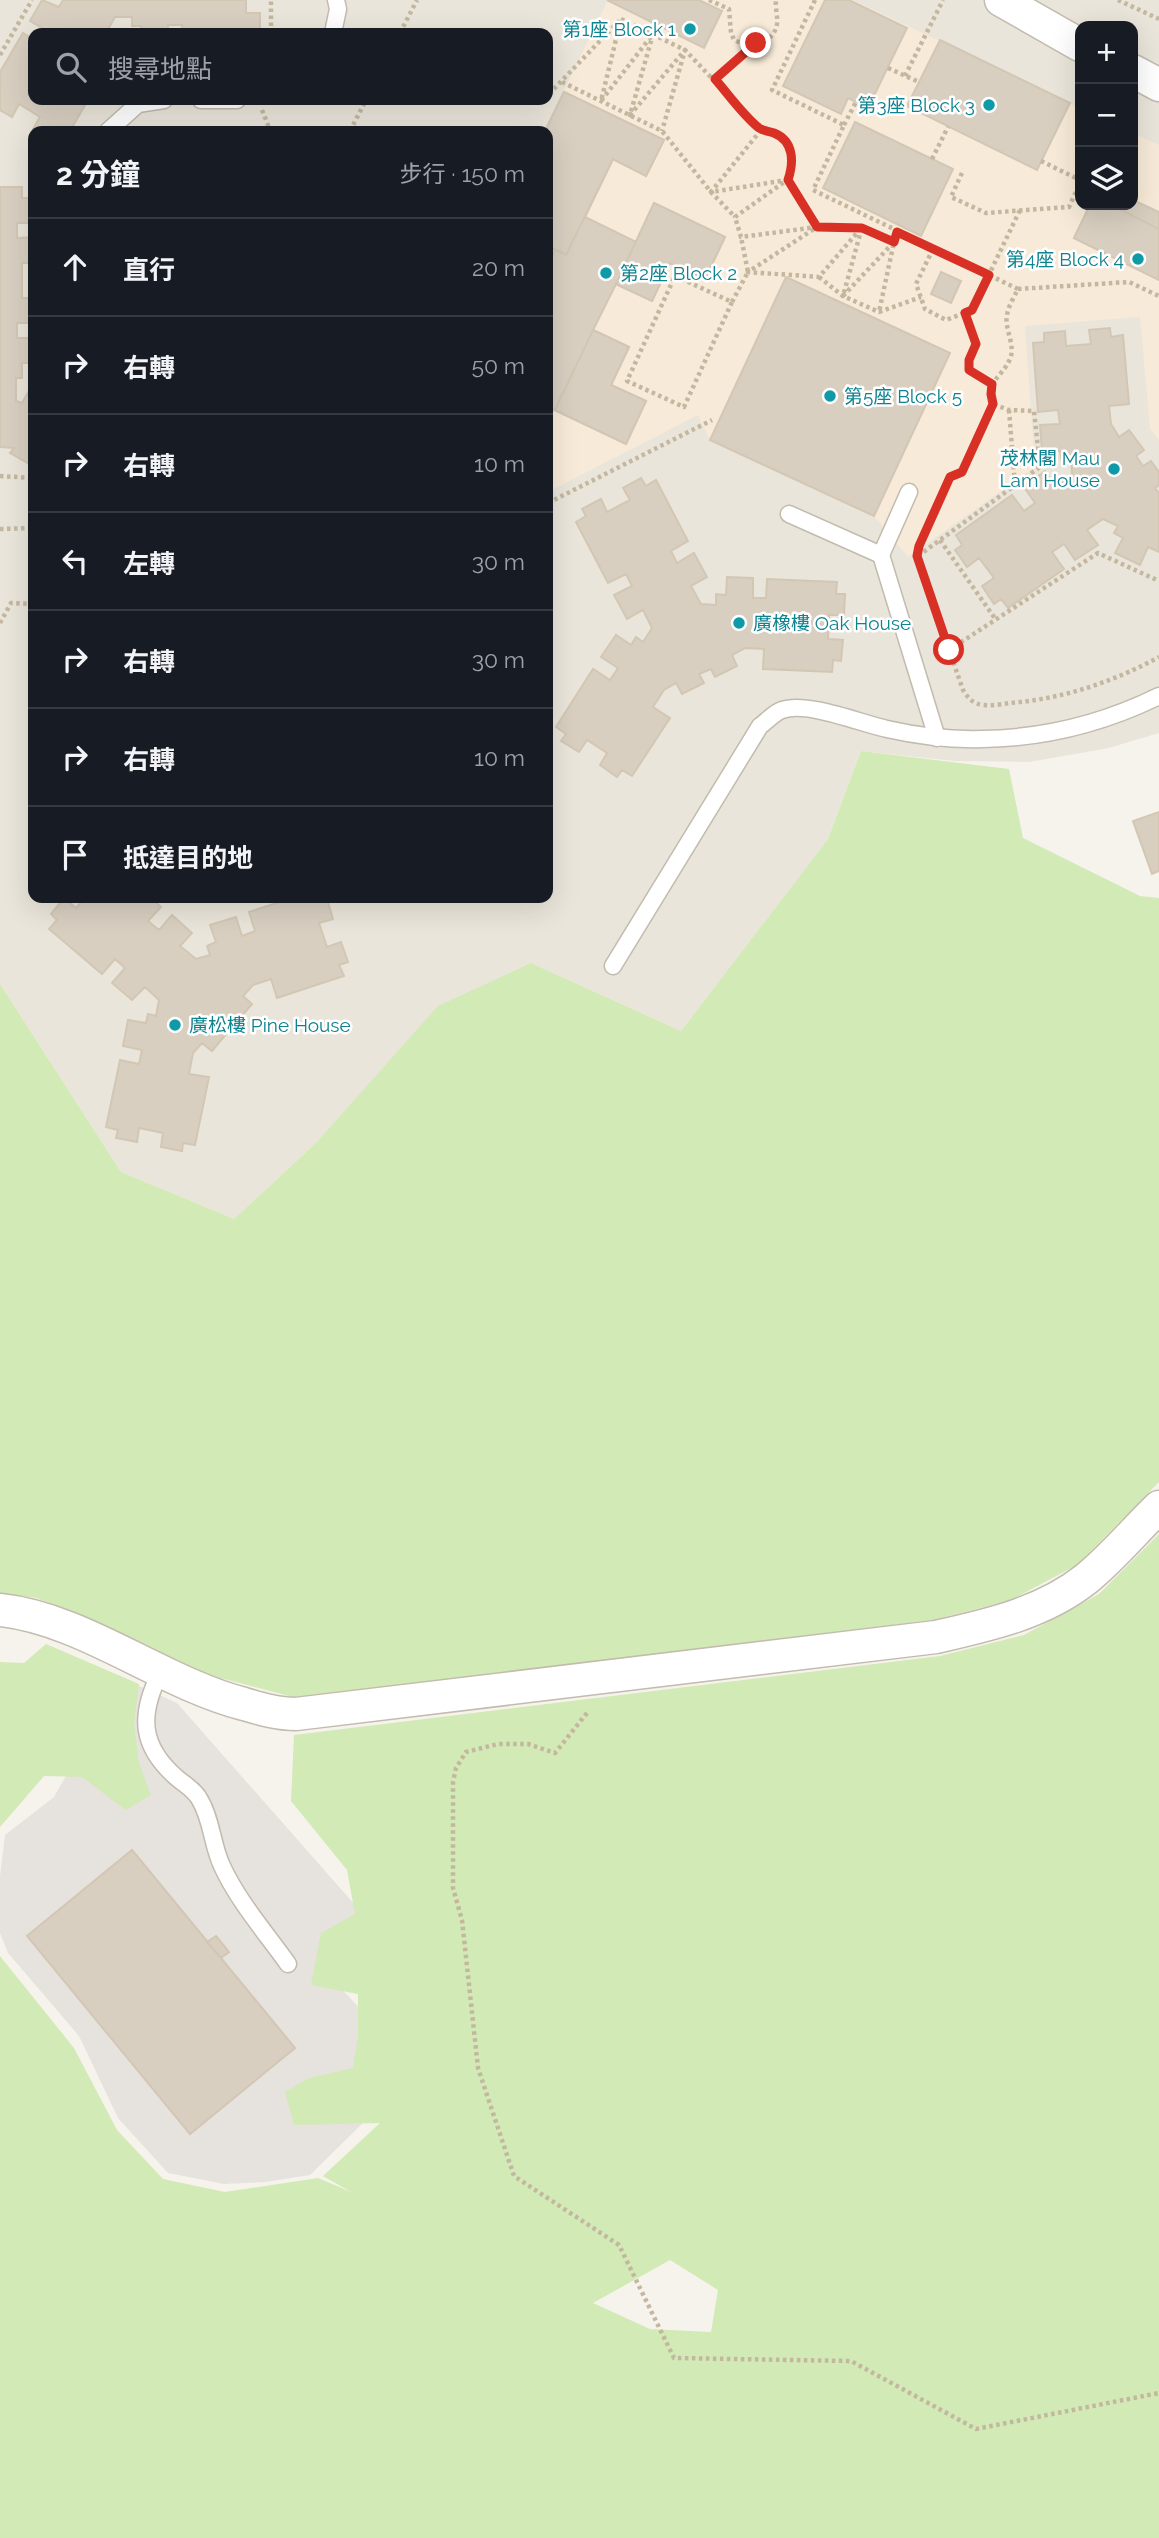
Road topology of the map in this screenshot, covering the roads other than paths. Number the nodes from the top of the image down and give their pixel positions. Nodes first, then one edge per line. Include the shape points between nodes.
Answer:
1 (336, 0) edge
2 (1001, 0) edge
3 (334, 28) edge
4 (1075, 42) edge
5 (1138, 74) edge
6 (1159, 85) edge
7 (137, 105) edge
8 (114, 126) edge
9 (909, 492) dead end
10 (789, 514) dead end
11 (881, 555) junction
12 (1159, 696) edge
13 (937, 738) junction
14 (613, 966) dead end
15 (1159, 1507) edge
16 (0, 1610) edge
17 (160, 1673) junction
18 (288, 1964) dead end

1 - 3 lane
2 - 4 street
5 - 6 street
7 - 8 lane
9 - 11 lane
10 - 11 lane
11 - 13 lane
12 - 13 lane via 1072,728 1016,737
13 - 14 lane via 808,709 782,710 760,726
15 - 17 street via 1087,1579 1052,1601 1017,1616 936,1637 290,1714 223,1699
16 - 17 street via 67,1627
17 - 18 lane via 148,1703 150,1745 162,1764 200,1800 227,1878

